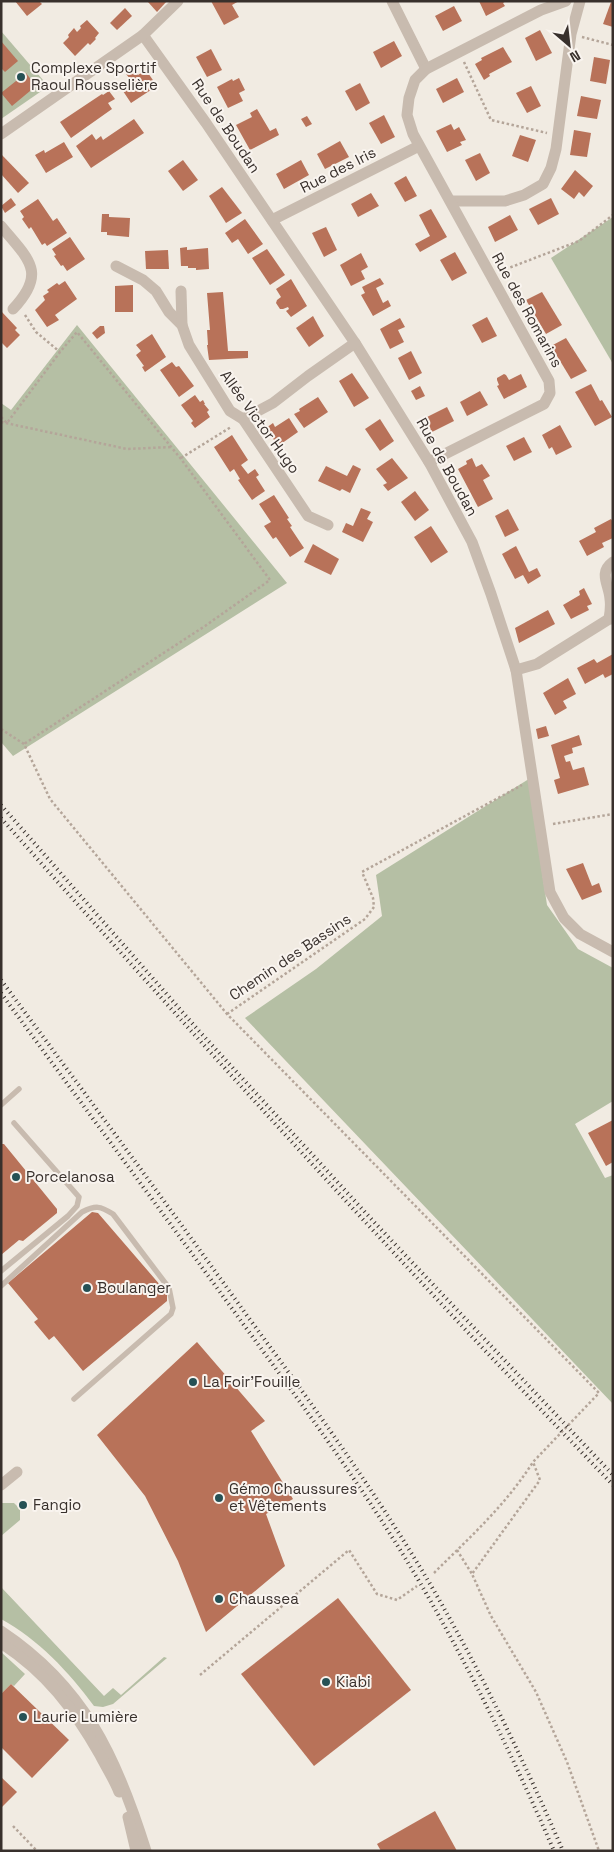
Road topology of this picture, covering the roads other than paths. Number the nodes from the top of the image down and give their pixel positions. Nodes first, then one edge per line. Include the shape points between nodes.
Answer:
1 (178, 1) edge
2 (392, 1) edge
3 (566, 1) edge
4 (580, 1) edge
5 (143, 35) junction
6 (426, 68) junction
7 (1, 134) edge
8 (419, 146) junction
9 (451, 201) junction
10 (272, 220) junction
11 (1, 226) edge
12 (116, 266) dead end
13 (181, 291) dead end
14 (16, 306) road end
15 (182, 325) junction
16 (355, 343) junction
17 (243, 419) junction
18 (429, 462) junction
19 (328, 525) dead end
20 (613, 562) edge
21 (611, 619) edge
22 (516, 670) junction
23 (613, 952) edge
24 (19, 1089) dead end
25 (1, 1104) edge
26 (14, 1123) dead end
27 (1, 1271) edge
28 (1, 1286) edge
29 (74, 1399) dead end
30 (16, 1472) dead end
31 (1, 1485) edge
32 (1, 1631) edge
33 (1, 1643) edge
34 (136, 1851) edge
35 (146, 1851) edge

1 - 5 street
2 - 6 street
3 - 6 street via 541,10
4 - 9 street via 571,34 556,149 543,184 506,201
5 - 7 street
5 - 10 street, Rue de Boudan
6 - 8 street, Rue des Romarins via 415,80 407,115
8 - 9 street, Rue des Romarins
8 - 10 street, Rue des Iris
9 - 18 street, Rue des Romarins via 549,381 550,393 544,404
10 - 16 street, Rue de Boudan
11 - 14 street via 28,259 33,279 26,296
12 - 15 street, Allée Victor Hugo via 150,286
13 - 15 street, Allée Victor Hugo
15 - 17 street, Allée Victor Hugo via 189,345 230,411
16 - 17 street via 272,403
16 - 18 street, Rue de Boudan
17 - 19 street, Allée Victor Hugo via 308,516
18 - 22 street, Rue de Boudan via 472,542
20 - 21 street via 604,574
21 - 22 street via 537,664
22 - 23 street, Rue de Boudan via 550,892 564,918 580,934
24 - 25 lane
26 - 27 lane via 79,1197 77,1206 68,1216
28 - 29 lane via 82,1212 102,1207 113,1214 169,1288 171,1314
30 - 31 street
32 - 35 street via 62,1683 81,1706 124,1785
33 - 34 street via 56,1688 86,1730 118,1789

